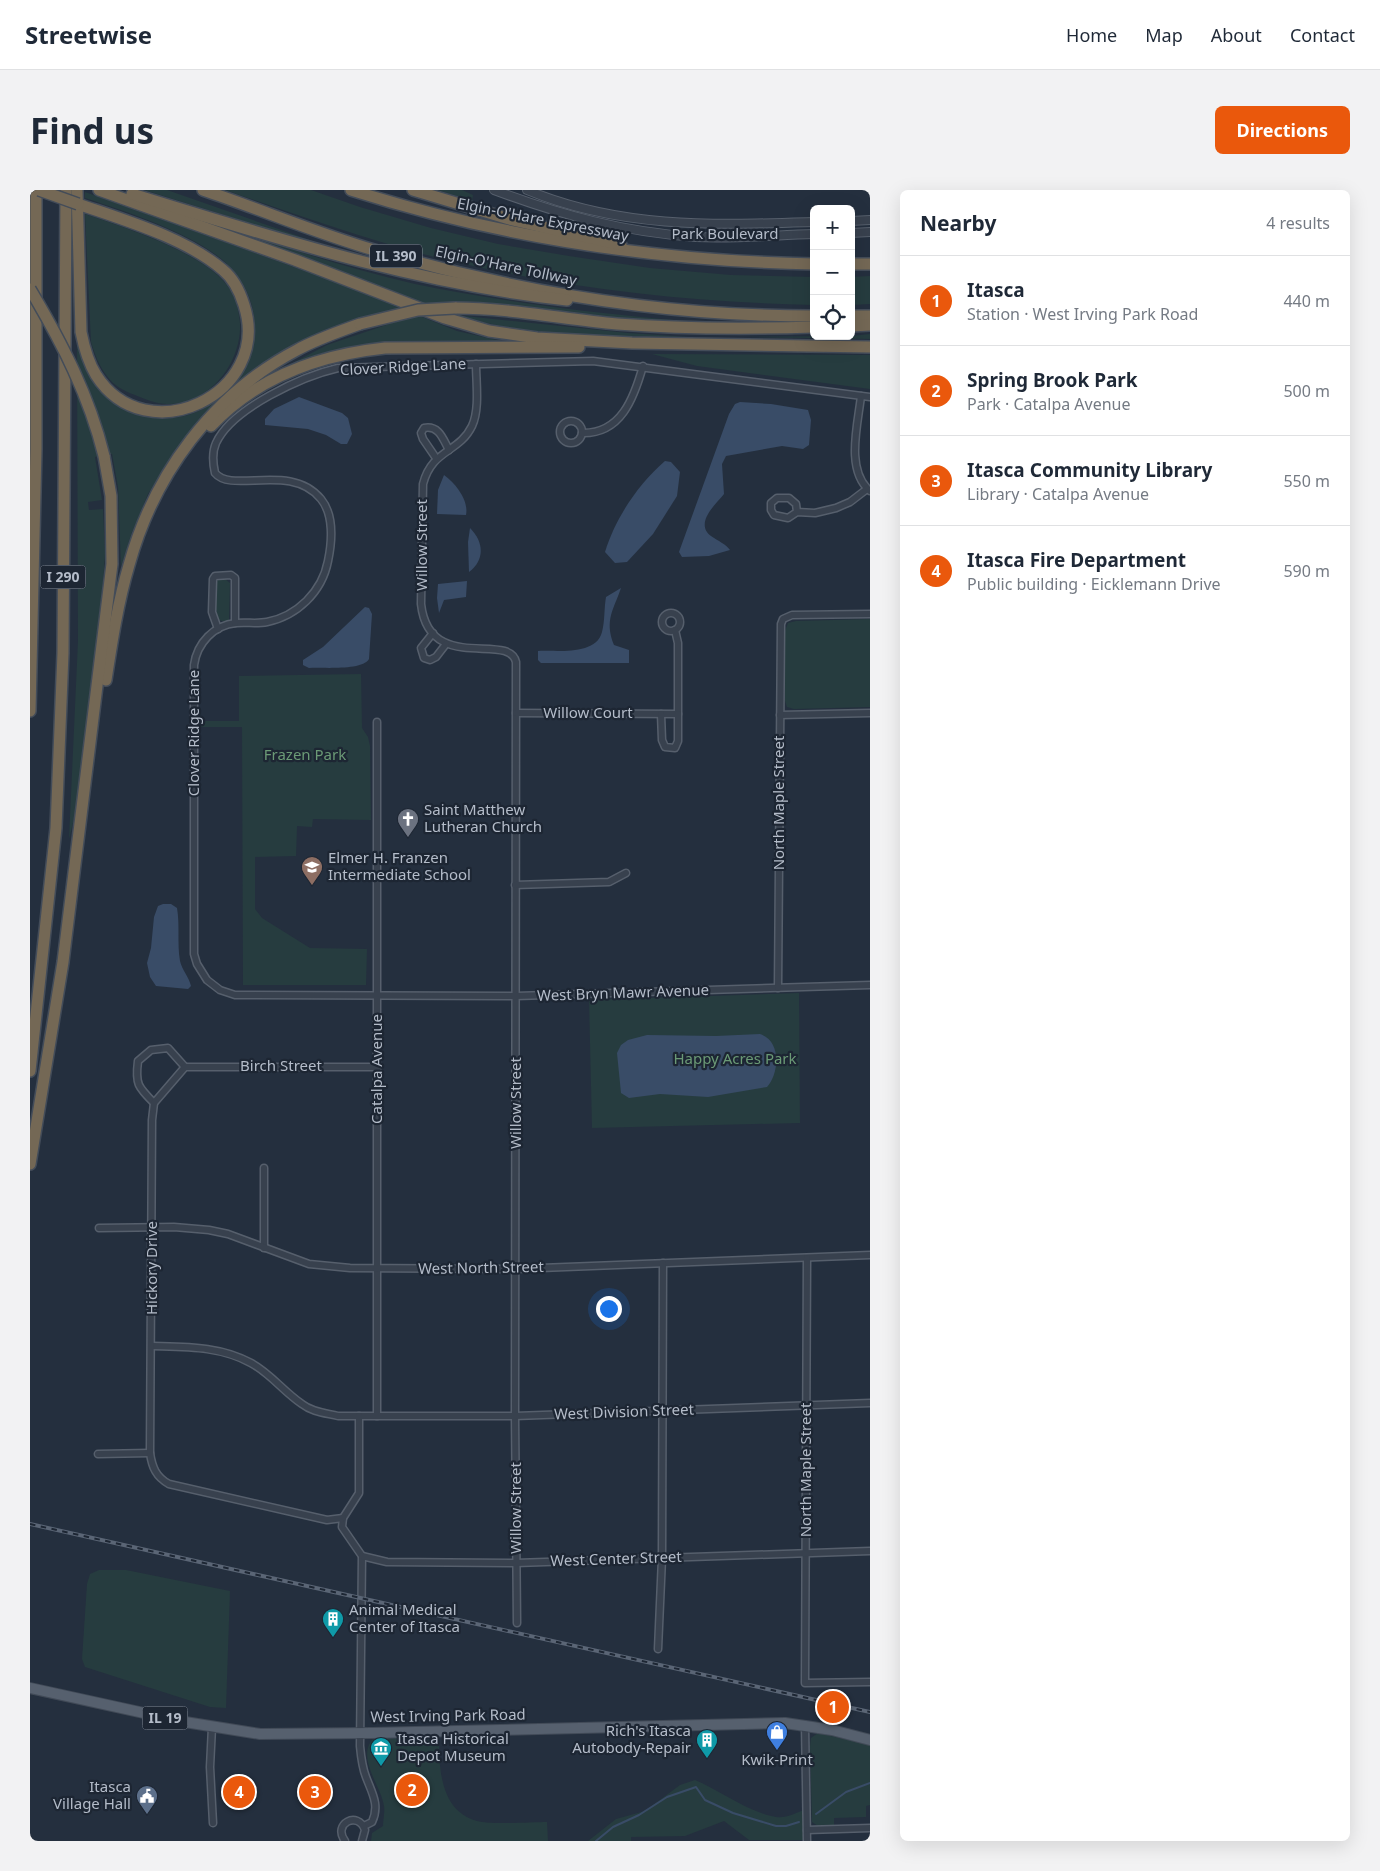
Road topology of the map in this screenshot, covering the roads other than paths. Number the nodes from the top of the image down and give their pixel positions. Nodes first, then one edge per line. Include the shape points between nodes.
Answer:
1 (36, 190) edge
2 (66, 190) edge
3 (77, 190) edge
4 (99, 190) edge
5 (203, 190) edge
6 (351, 190) edge
7 (413, 190) edge
8 (494, 190) edge
9 (527, 190) edge
10 (122, 194) edge
11 (870, 220) edge
12 (855, 221) edge
13 (810, 222) edge
14 (870, 232) edge
15 (855, 233) edge
16 (810, 234) edge
17 (644, 254) junction
18 (810, 264) edge
19 (855, 264) edge
20 (870, 264) edge
21 (30, 290) edge
22 (596, 300) junction
23 (810, 316) edge
24 (855, 316) edge
25 (870, 316) edge
26 (870, 325) edge
27 (855, 326) edge
28 (810, 327) edge
29 (632, 343) junction
30 (870, 347) edge
31 (476, 364) junction
32 (643, 366) junction
33 (861, 396) junction
34 (870, 398) edge
35 (582, 433) dead end
36 (449, 450) junction
37 (436, 458) junction
38 (869, 490) edge
39 (154, 501) junction
40 (797, 512) dead end
41 (870, 614) edge
42 (236, 623) junction
43 (30, 627) edge
44 (218, 629) junction
45 (675, 630) dead end
46 (433, 633) junction
47 (446, 644) junction
48 (32, 660) junction
49 (30, 711) edge
50 (516, 713) junction
51 (870, 713) edge
52 (661, 714) junction
53 (678, 714) junction
54 (780, 715) junction
55 (377, 722) dead end
56 (86, 777) junction
57 (626, 873) dead end
58 (515, 885) junction
59 (870, 985) edge
60 (778, 988) junction
61 (377, 996) junction
62 (516, 996) junction
63 (185, 1067) junction
64 (378, 1067) junction
65 (30, 1071) edge
66 (154, 1104) junction
67 (30, 1164) edge
68 (264, 1168) dead end
69 (152, 1227) junction
70 (99, 1228) dead end
71 (264, 1248) junction
72 (870, 1255) edge
73 (807, 1258) junction
74 (663, 1264) junction
75 (516, 1268) junction
76 (377, 1269) junction
77 (152, 1346) junction
78 (870, 1404) edge
79 (806, 1405) junction
80 (663, 1410) junction
81 (359, 1416) junction
82 (377, 1416) junction
83 (515, 1416) junction
84 (150, 1453) junction
85 (98, 1454) dead end
86 (342, 1518) junction
87 (870, 1551) edge
88 (806, 1553) junction
89 (362, 1556) junction
90 (662, 1558) junction
91 (516, 1563) junction
92 (517, 1623) dead end
93 (658, 1648) dead end
94 (870, 1682) edge
95 (30, 1688) edge
96 (805, 1725) junction
97 (212, 1727) junction
98 (360, 1733) junction
99 (870, 1740) edge
100 (213, 1823) dead end
101 (364, 1826) junction
102 (870, 1828) edge
103 (807, 1830) junction
104 (345, 1841) edge
105 (362, 1841) edge
106 (807, 1841) edge

1 - 3 highway, bridge via 103,213 157,233 209,260 235,284 248,316 246,349 241,364 226,386 197,405 164,412 145,410 116,396 96,374 81,332
1 - 48 highway, I 290
2 - 65 highway, I 290 via 63,653 56,828
4 - 10 highway
5 - 22 highway, Elgin-O'Hare Tollway / IL 390 via 382,252 476,276
6 - 17 highway, Elgin-O'Hare Expressway via 495,229
7 - 17 highway via 509,219 614,242
8 - 16 street, Park Boulevard via 546,209 632,230 698,237
9 - 13 street, Park Boulevard via 579,207 654,221 706,225
10 - 22 highway via 419,277 550,299
10 - 29 highway via 467,326 528,337
11 - 12 street
14 - 15 street
17 - 18 highway
19 - 20 highway
21 - 56 highway, bridge via 74,369 96,426 111,496 112,564
22 - 23 highway, Elgin-O'Hare Tollway / IL 390 via 743,314
24 - 25 highway
26 - 27 highway
28 - 39 highway, bridge via 675,328 455,308 418,310 360,324 296,350 231,396 186,446 160,485
29 - 30 highway
29 - 39 highway via 600,347 385,348 320,359 260,387 226,412 188,453
31 - 32 street, Clover Ridge Lane via 593,361
31 - 36 street, Willow Street via 474,420 464,439
31 - 42 street, Clover Ridge Lane via 338,368 320,372 269,396 220,435 214,452 217,476 226,480 300,483 322,500 330,524 327,565 309,598 294,611 275,620
32 - 33 street, Clover Ridge Lane
32 - 35 street via 636,394 624,414 603,429 591,434
33 - 34 street, Clover Ridge Lane
33 - 38 street via 856,457 859,473
36 - 37 street, Willow Street
36 - 37 street via 437,429 424,428 421,433 423,439
37 - 46 street, Willow Street via 424,477 422,495 422,604 423,616
38 - 40 street via 836,508 815,513
39 - 56 highway via 133,551 119,601 95,750
41 - 54 street, North Maple Street via 796,615 783,619
42 - 44 street, Clover Ridge Lane
42 - 44 street via 234,578 231,575 215,576 212,612
43 - 48 highway
44 - 61 street, Clover Ridge Lane via 200,646 194,665 194,946 197,964 212,985 236,995
45 - 53 street via 678,643
46 - 47 street, Willow Street
46 - 47 street via 421,648 424,658 436,657
47 - 50 street, Willow Street via 512,653 516,662
48 - 49 highway, I 290
50 - 52 street, Willow Court
50 - 58 street, Willow Street
51 - 54 street
52 - 53 street, Willow Court
52 - 53 street via 662,742 670,749 675,748 678,742
54 - 60 street, North Maple Street
55 - 61 street, Catalpa Avenue
56 - 67 highway via 63,962
57 - 58 street via 610,882
58 - 62 street, Willow Street
59 - 60 street, West Bryn Mawr Avenue
60 - 62 street, West Bryn Mawr Avenue
61 - 62 street, West Bryn Mawr Avenue
61 - 64 street, Catalpa Avenue
62 - 75 street, Willow Street
63 - 64 street, Birch Street
63 - 66 street
63 - 66 street via 168,1048 151,1050 138,1061 136,1078 139,1087
64 - 76 street, Catalpa Avenue
66 - 69 street, Hickory Drive
68 - 71 street
69 - 70 street, West North Street
69 - 71 street, West North Street via 210,1230
69 - 77 street, Hickory Drive
71 - 76 street, West North Street via 319,1266
72 - 73 street, West North Street
73 - 74 street, West North Street
73 - 79 street, North Maple Street
74 - 75 street, West North Street
74 - 80 street
75 - 76 street, West North Street
75 - 83 street, Willow Street
76 - 82 street, Catalpa Avenue
77 - 81 street via 200,1347 230,1354 251,1362 302,1405 314,1411
77 - 84 street, Hickory Drive
78 - 79 street, West Division Street
79 - 80 street, West Division Street
79 - 88 street, North Maple Street
80 - 83 street, West Division Street
80 - 90 street
81 - 82 street, West Division Street
81 - 86 street via 359,1494
82 - 83 street, West Division Street
83 - 91 street, Willow Street
84 - 85 street
84 - 86 street via 156,1473 169,1484 327,1520
86 - 89 street via 342,1527
87 - 88 street, West Center Street
88 - 90 street, West Center Street
88 - 94 street, North Maple Street via 806,1682
89 - 91 street, West Center Street via 387,1562
89 - 98 street
90 - 91 street, West Center Street
90 - 93 street
91 - 92 street, Willow Street
95 - 97 main road, West Irving Park Road / IL 19
96 - 98 main road, West Irving Park Road / IL 19 via 785,1722
96 - 99 main road, West Irving Park Road / IL 19
96 - 103 street
97 - 98 main road, West Irving Park Road / IL 19 via 260,1734
97 - 100 street
98 - 101 street via 362,1764 376,1807 372,1822
101 - 104 street via 354,1819 347,1821 340,1831
101 - 105 street via 366,1834
102 - 103 street
103 - 106 street

